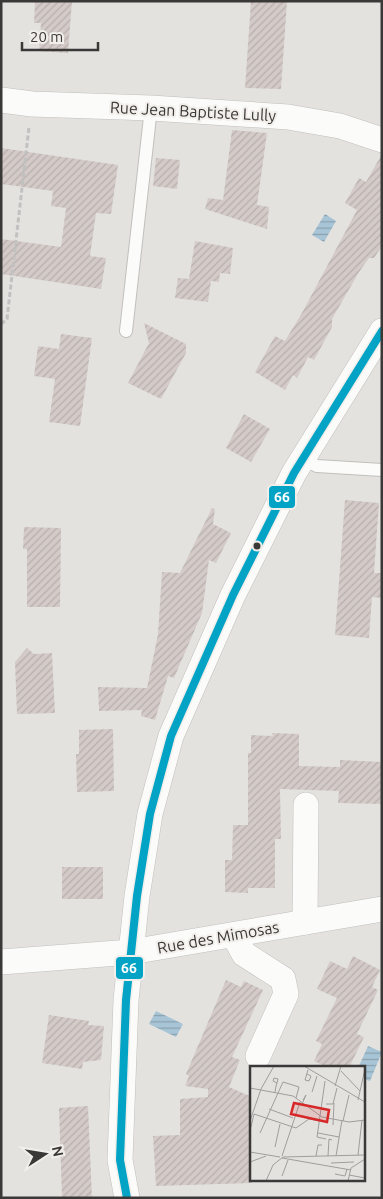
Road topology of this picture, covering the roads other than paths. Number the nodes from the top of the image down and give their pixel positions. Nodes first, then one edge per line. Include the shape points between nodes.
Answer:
1 (1, 100) edge
2 (151, 108) junction
3 (382, 140) edge
4 (126, 331) dead end
5 (382, 331) edge
6 (302, 459) junction
7 (382, 470) edge
8 (306, 805) dead end
9 (382, 909) edge
10 (305, 922) junction
11 (239, 934) junction
12 (131, 952) junction
13 (1, 962) edge
14 (258, 1056) dead end
15 (127, 1198) edge

1 - 2 street, Rue Jean Baptiste Lully
2 - 3 street, Rue Jean Baptiste Lully via 288,117 340,126
2 - 4 lane
5 - 6 street
6 - 7 lane via 317,466
6 - 12 street via 252,554 171,736 150,814 136,896
8 - 10 street
9 - 10 street, Rue des Mimosas
10 - 11 street, Rue des Mimosas
11 - 12 street, Rue des Mimosas
11 - 14 street via 238,943 244,954 283,980 286,994
12 - 13 street, Rue des Mimosas
12 - 15 street via 120,1106 120,1160

